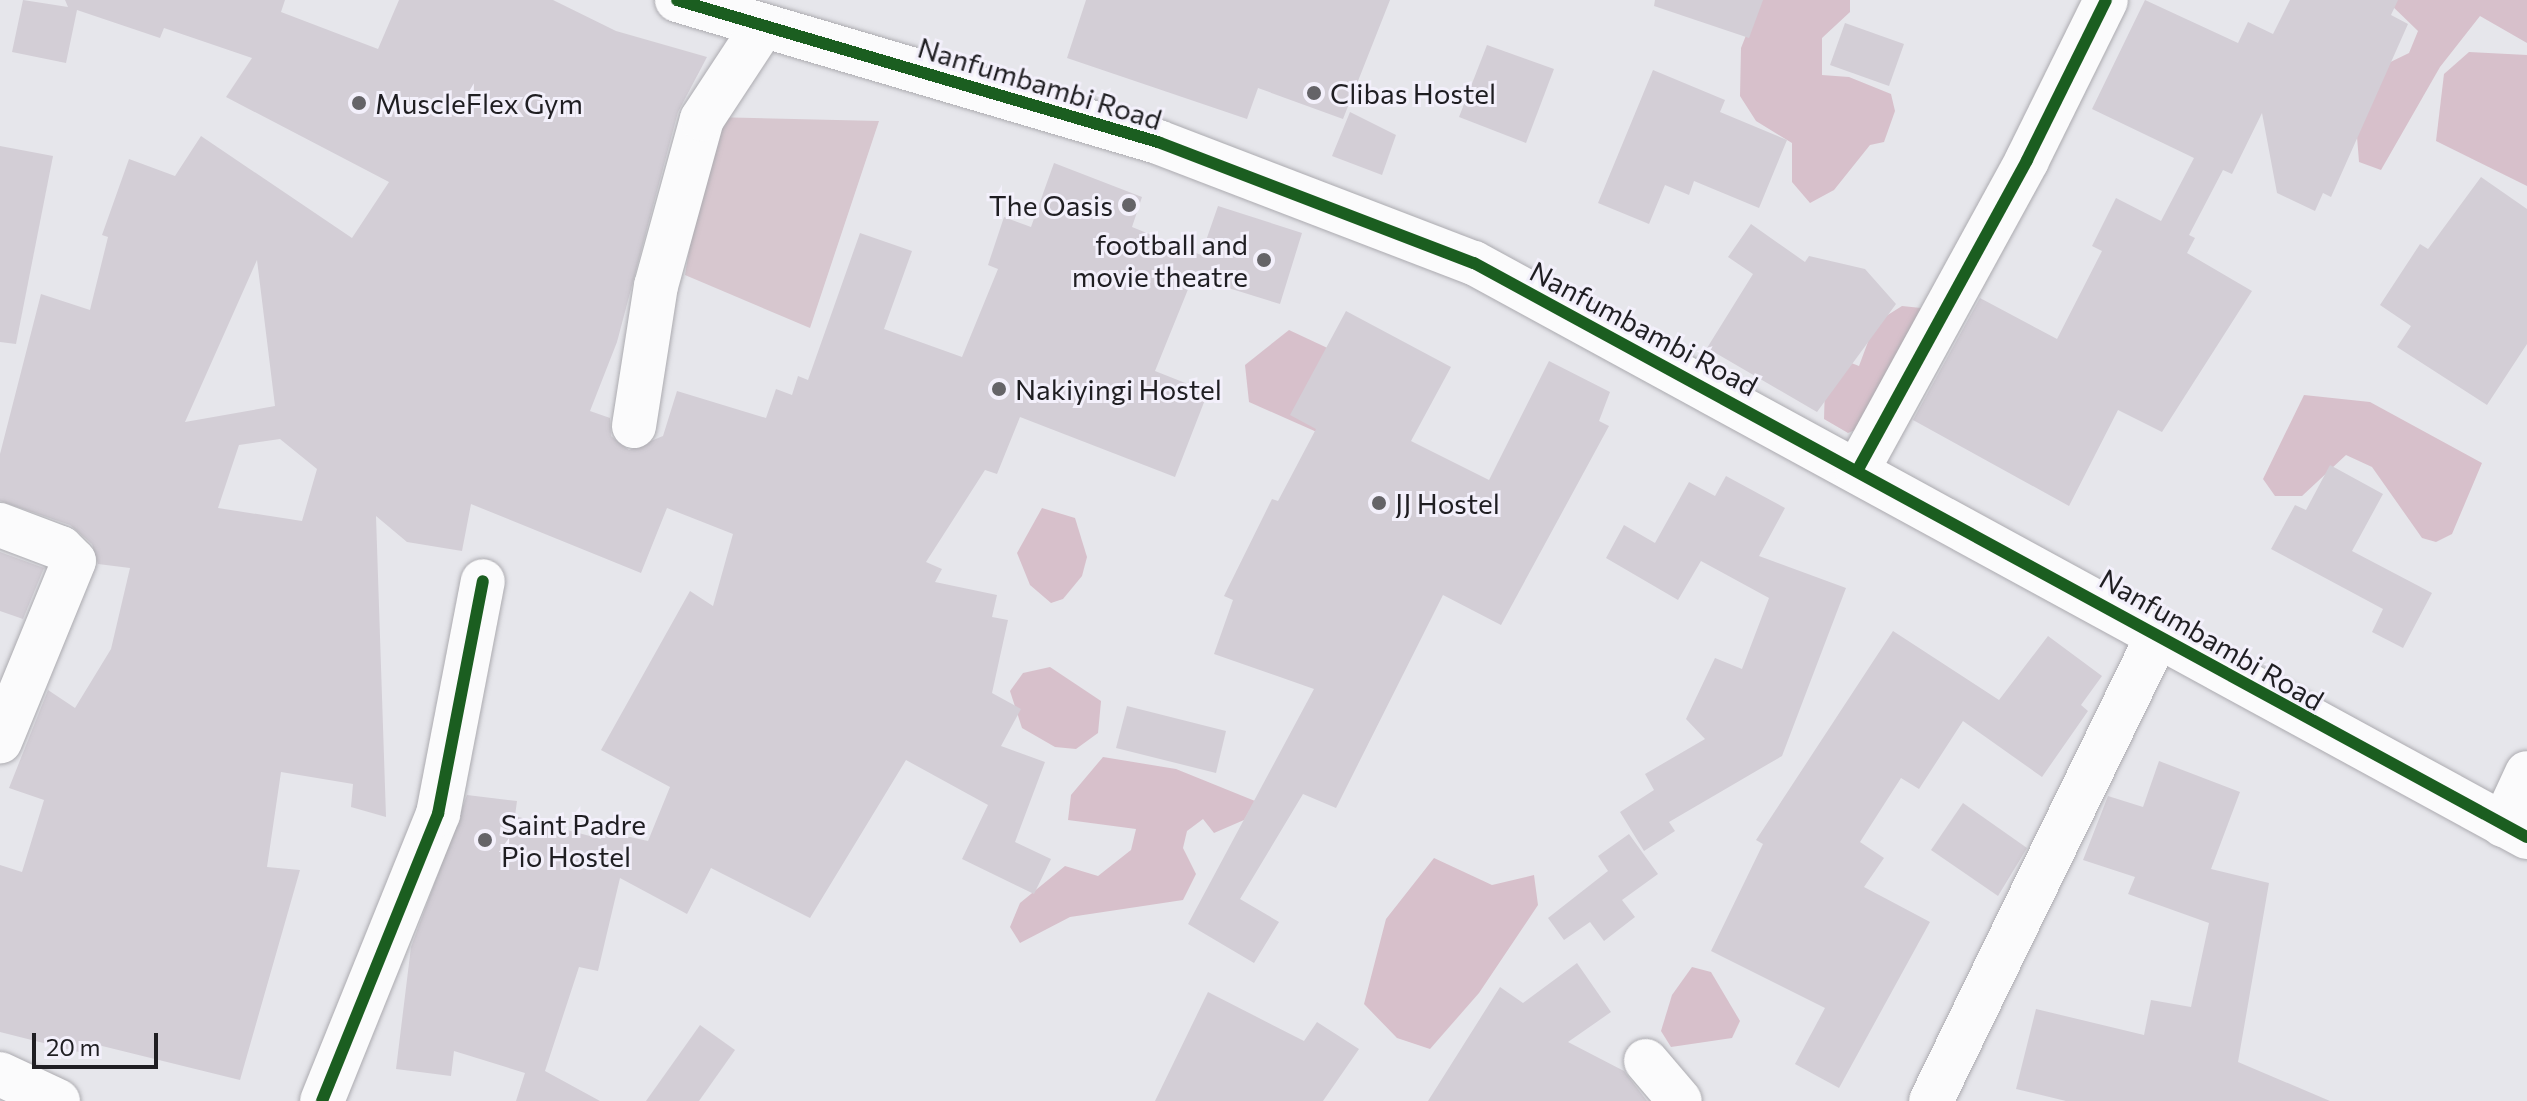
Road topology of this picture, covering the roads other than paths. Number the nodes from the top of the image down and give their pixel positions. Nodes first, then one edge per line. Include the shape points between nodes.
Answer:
1 (677, 0) edge
2 (2106, 0) edge
3 (763, 26) junction
4 (634, 426) dead end
5 (1857, 471) junction
6 (0, 525) edge
7 (483, 581) dead end
8 (2158, 635) junction
9 (0, 741) edge
10 (2527, 773) edge
11 (2515, 831) edge
12 (1646, 1061) dead end
13 (0, 1074) edge
14 (58, 1101) edge
15 (322, 1101) edge
16 (1680, 1101) edge
17 (1931, 1101) edge

1 - 3 street, Nanfumbambi Road
2 - 5 street via 2027,160
3 - 4 street via 702,119 656,286
3 - 5 street, Nanfumbambi Road via 1158,142 1474,263
5 - 8 street, Nanfumbambi Road
6 - 9 street via 61,548 74,561
7 - 15 street via 438,814
8 - 11 street, Nanfumbambi Road
8 - 17 street
10 - 11 street
12 - 16 street
13 - 14 street

